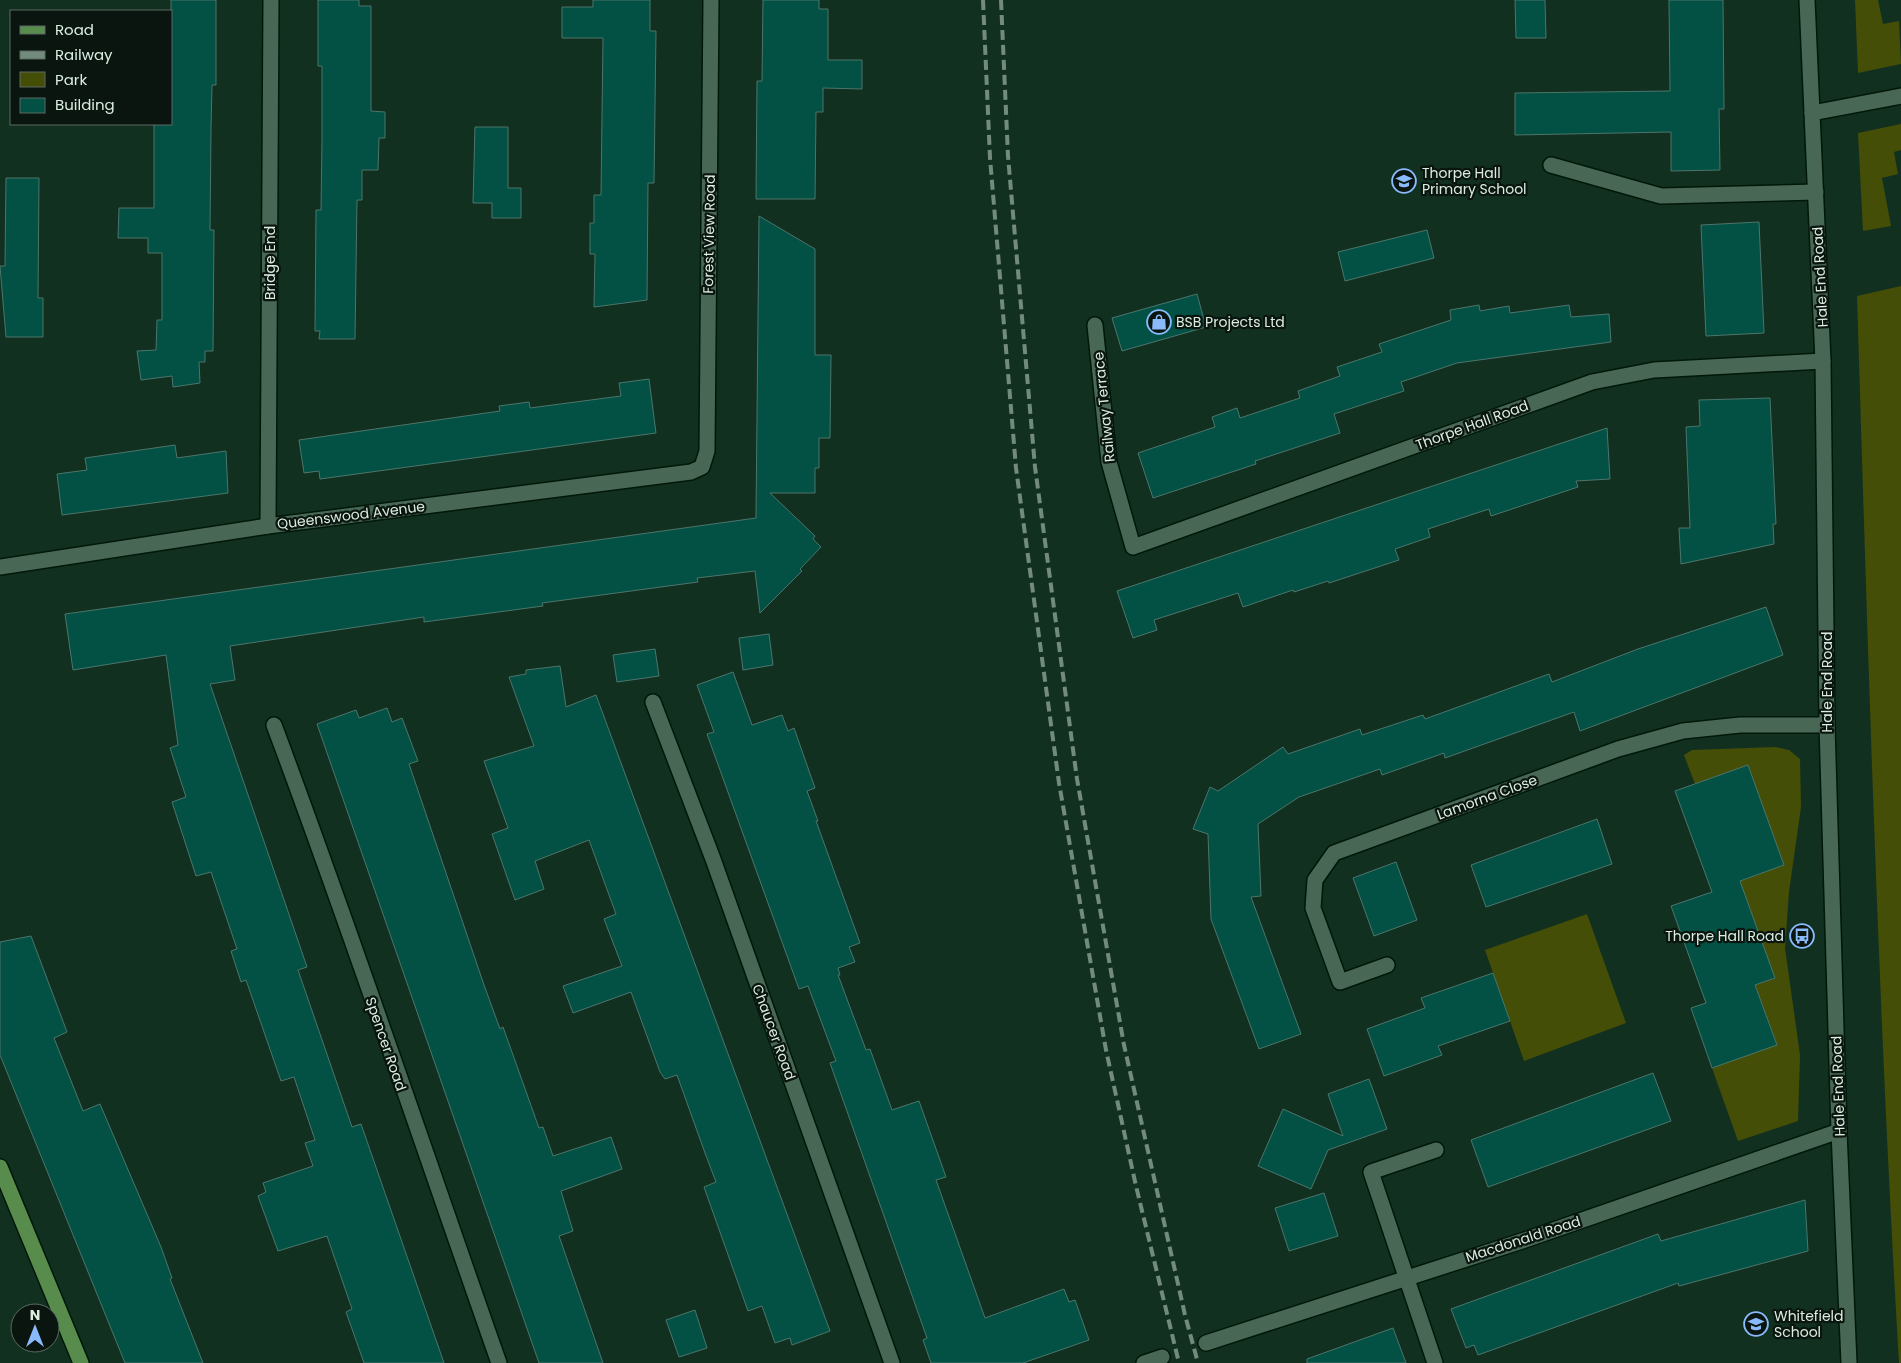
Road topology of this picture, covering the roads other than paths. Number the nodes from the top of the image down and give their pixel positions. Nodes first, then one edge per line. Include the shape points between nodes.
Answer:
1 (271, 0) edge
2 (711, 0) edge
3 (1807, 0) edge
4 (1901, 96) edge
5 (1812, 113) junction
6 (1551, 165) dead end
7 (1816, 192) junction
8 (1095, 325) dead end
9 (1823, 361) junction
10 (702, 467) joint
11 (268, 526) junction
12 (1133, 547) joint
13 (0, 567) edge
14 (653, 702) dead end
15 (274, 725) dead end
16 (1827, 725) junction
17 (1387, 965) dead end
18 (1839, 1130) junction
19 (1436, 1150) dead end
20 (0, 1167) edge
21 (1405, 1277) junction
22 (1206, 1343) dead end
23 (1162, 1357) dead end
24 (81, 1363) edge
25 (499, 1363) edge
26 (892, 1363) edge
27 (1144, 1363) edge
28 (1435, 1363) edge
29 (1849, 1363) edge

1 - 11 street, Bridge End
2 - 10 street, Forest View Road via 707,451
3 - 5 street, Hale End Road
4 - 5 street
5 - 7 street, Hale End Road
6 - 7 street via 1661,196
7 - 9 street, Hale End Road
8 - 12 street, Railway Terrace via 1109,462
9 - 12 street, Thorpe Hall Road via 1654,370 1592,382
9 - 16 street, Hale End Road
10 - 11 street, Queenswood Avenue via 691,472
11 - 13 street, Queenswood Avenue
14 - 26 street, Chaucer Road via 713,860
15 - 25 street, Spencer Road
16 - 17 street, Lamorna Close via 1740,725 1683,730 1618,749 1334,853 1315,880 1313,908 1340,982
16 - 18 street, Hale End Road
18 - 21 street, Macdonald Road via 1522,1241
18 - 29 street, Hale End Road
19 - 21 street via 1371,1172
20 - 24 main road
21 - 22 street, Macdonald Road
21 - 28 street
23 - 27 street

